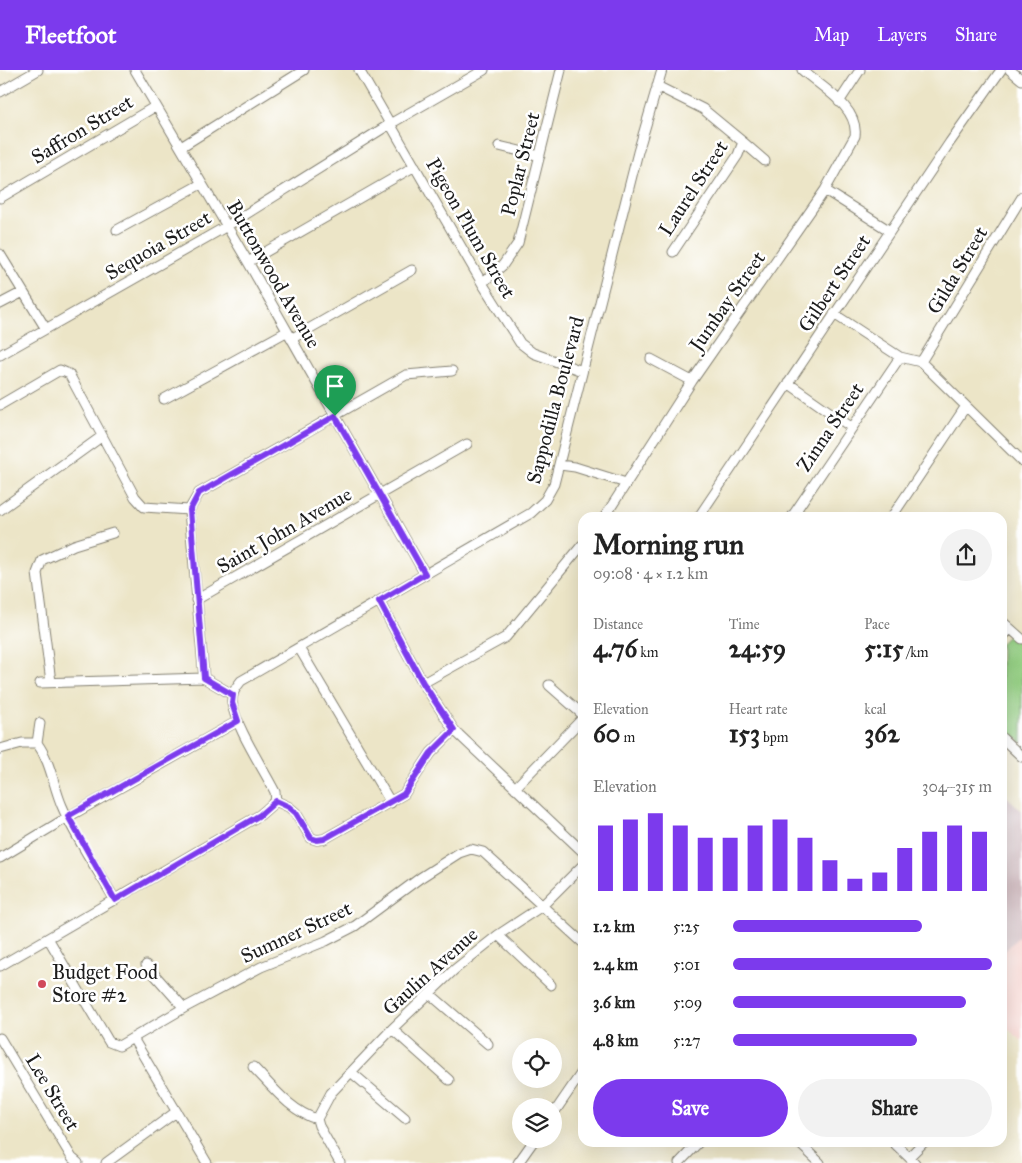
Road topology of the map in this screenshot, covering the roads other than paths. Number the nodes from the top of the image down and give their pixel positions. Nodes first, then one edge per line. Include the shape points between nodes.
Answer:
1 (38, 70) edge
2 (135, 70) edge
3 (304, 70) edge
4 (359, 70) edge
5 (484, 70) edge
6 (560, 70) edge
7 (662, 70) edge
8 (802, 70) edge
9 (860, 70) edge
10 (1001, 70) edge
11 (1010, 70) edge
12 (1022, 80) edge
13 (656, 86) junction
14 (0, 92) edge
15 (839, 102) junction
16 (156, 106) junction
17 (390, 124) junction
18 (743, 142) junction
19 (499, 146) dead end
20 (181, 147) junction
21 (540, 156) junction
22 (765, 161) dead end
23 (416, 166) junction
24 (201, 184) junction
25 (825, 190) junction
26 (1022, 197) edge
27 (0, 198) edge
28 (227, 226) junction
29 (117, 230) dead end
30 (890, 231) junction
31 (673, 252) dead end
32 (0, 254) edge
33 (248, 262) junction
34 (412, 270) dead end
35 (482, 284) junction
36 (23, 292) junction
37 (0, 304) edge
38 (834, 314) junction
39 (46, 329) junction
40 (288, 336) junction
41 (0, 354) edge
42 (900, 357) junction
43 (651, 359) dead end
44 (921, 362) junction
45 (452, 370) dead end
46 (582, 371) junction
47 (692, 381) junction
48 (788, 383) junction
49 (164, 399) dead end
50 (0, 405) edge
51 (966, 406) junction
52 (335, 416) junction
53 (850, 427) junction
54 (102, 437) junction
55 (467, 444) dead end
56 (1022, 461) edge
57 (560, 465) junction
58 (626, 482) junction
59 (379, 496) junction
60 (0, 510) edge
61 (190, 510) junction
62 (608, 512) edge
63 (702, 512) edge
64 (794, 512) edge
65 (895, 512) edge
66 (113, 533) dead end
67 (578, 550) edge
68 (425, 574) junction
69 (196, 600) junction
70 (379, 601) junction
71 (1007, 626) edge
72 (1022, 639) edge
73 (299, 648) junction
74 (204, 678) junction
75 (51, 682) junction
76 (40, 683) dead end
77 (423, 683) junction
78 (549, 685) dead end
79 (233, 695) junction
80 (578, 710) edge
81 (238, 721) junction
82 (40, 723) dead end
83 (578, 723) edge
84 (454, 730) junction
85 (1007, 742) edge
86 (37, 743) junction
87 (0, 749) edge
88 (1022, 757) edge
89 (515, 788) junction
90 (276, 801) junction
91 (391, 803) junction
92 (68, 816) junction
93 (578, 846) edge
94 (0, 858) edge
95 (578, 870) edge
96 (115, 900) junction
97 (542, 906) junction
98 (498, 935) junction
99 (48, 938) junction
100 (578, 938) edge
101 (146, 965) dead end
102 (0, 966) edge
103 (551, 985) dead end
104 (430, 994) junction
105 (184, 1008) junction
106 (392, 1029) junction
107 (0, 1038) edge
108 (134, 1040) junction
109 (488, 1044) dead end
110 (253, 1067) dead end
111 (352, 1072) junction
112 (578, 1078) edge
113 (449, 1080) dead end
114 (562, 1101) edge
115 (176, 1112) junction
116 (317, 1118) junction
117 (405, 1118) dead end
118 (694, 1147) edge
119 (803, 1147) edge
120 (898, 1147) edge
121 (921, 1147) edge
122 (529, 1148) edge
123 (912, 1160) edge
124 (78, 1163) edge
125 (106, 1163) edge
126 (207, 1163) edge
127 (340, 1163) edge
128 (518, 1163) edge
129 (679, 1163) edge
130 (820, 1163) edge

1 - 14 street
2 - 16 street, Buttonwood Avenue
3 - 20 street
4 - 17 street, Pigeon Plum Street
5 - 17 street, Sequoia Street
6 - 21 street, Poplar Street
7 - 13 street, Sappodilla Boulevard
8 - 15 street, Jumbay Street
9 - 15 street
10 - 30 street, Gilbert Street
11 - 12 street
13 - 18 street, Laurel Street via 703,109
13 - 46 street, Sappodilla Boulevard
15 - 25 street, Jumbay Street via 852,116 855,136
16 - 20 street, Buttonwood Avenue
16 - 27 street, Saffron Street
17 - 23 street, Pigeon Plum Street
17 - 28 street, Sequoia Street
18 - 22 street, Laurel Street
18 - 31 street, Laurel Street via 738,155
19 - 21 street
20 - 24 street, Buttonwood Avenue
21 - 35 street, Poplar Street via 518,243 504,265
23 - 33 street
23 - 35 street, Pigeon Plum Street
24 - 28 street, Buttonwood Avenue
24 - 29 street
25 - 30 street
25 - 47 street, Jumbay Street
26 - 44 street, Gilda Street
28 - 33 street, Buttonwood Avenue
28 - 39 street, Sequoia Street
30 - 38 street, Gilbert Street
32 - 36 street
33 - 40 street, Buttonwood Avenue
34 - 40 street
35 - 46 street, Pigeon Plum Street via 524,348
36 - 37 street
36 - 39 street
38 - 42 street
38 - 48 street, Gilbert Street
39 - 41 street, Sequoia Street
40 - 49 street
40 - 52 street, Buttonwood Avenue
42 - 44 street
42 - 53 street, Zinna Street
43 - 47 street
44 - 51 street
45 - 52 street via 406,375
46 - 57 street, Sappodilla Boulevard
47 - 58 street, Jumbay Street
48 - 53 street
48 - 63 street, Gilbert Street
50 - 54 street via 60,370 69,374
51 - 56 street
51 - 65 street
52 - 59 street, Buttonwood Avenue
52 - 61 street via 199,493
53 - 64 street, Zinna Street
54 - 60 street
54 - 61 street via 134,496 144,507
55 - 59 street, Saint John Avenue
57 - 58 street
57 - 68 street, Sappodilla Boulevard via 545,500 531,513
58 - 62 street, Jumbay Street
59 - 68 street, Buttonwood Avenue
59 - 69 street, Saint John Avenue
61 - 69 street
66 - 75 street via 74,545 42,560 37,572
67 - 77 street via 506,637
68 - 70 street, Sappodilla Boulevard
69 - 74 street
70 - 73 street, Sappodilla Boulevard
70 - 77 street
71 - 72 street
73 - 79 street, Sappodilla Boulevard via 242,681
73 - 91 street
74 - 75 street
74 - 79 street
75 - 76 street
77 - 84 street
78 - 80 street
79 - 81 street
81 - 90 street via 275,792
81 - 92 street
82 - 86 street
83 - 89 street
84 - 89 street
84 - 91 street via 431,753 404,794
85 - 88 street
86 - 87 street
86 - 92 street
89 - 93 street
90 - 91 street via 296,813 311,838 317,840
90 - 96 street via 260,815
92 - 94 street
92 - 96 street
95 - 97 street, Gaulin Avenue
96 - 99 street
97 - 98 street, Gaulin Avenue
97 - 100 street, Sumner Street
97 - 105 street, Sumner Street via 484,852 464,850 355,926 261,967
98 - 103 street
98 - 104 street, Gaulin Avenue
99 - 102 street
99 - 108 street, Sumner Street via 108,1042 120,1046
101 - 105 street
104 - 106 street, Gaulin Avenue
104 - 109 street
105 - 108 street, Sumner Street
106 - 111 street, Gaulin Avenue
106 - 113 street
107 - 124 street, Lee Street
108 - 115 street
110 - 116 street via 306,1116
111 - 116 street, Gaulin Avenue via 331,1093
111 - 117 street
112 - 114 street
115 - 125 street
115 - 126 street
116 - 127 street
118 - 129 street
119 - 130 street
120 - 123 street
121 - 123 street
122 - 128 street

